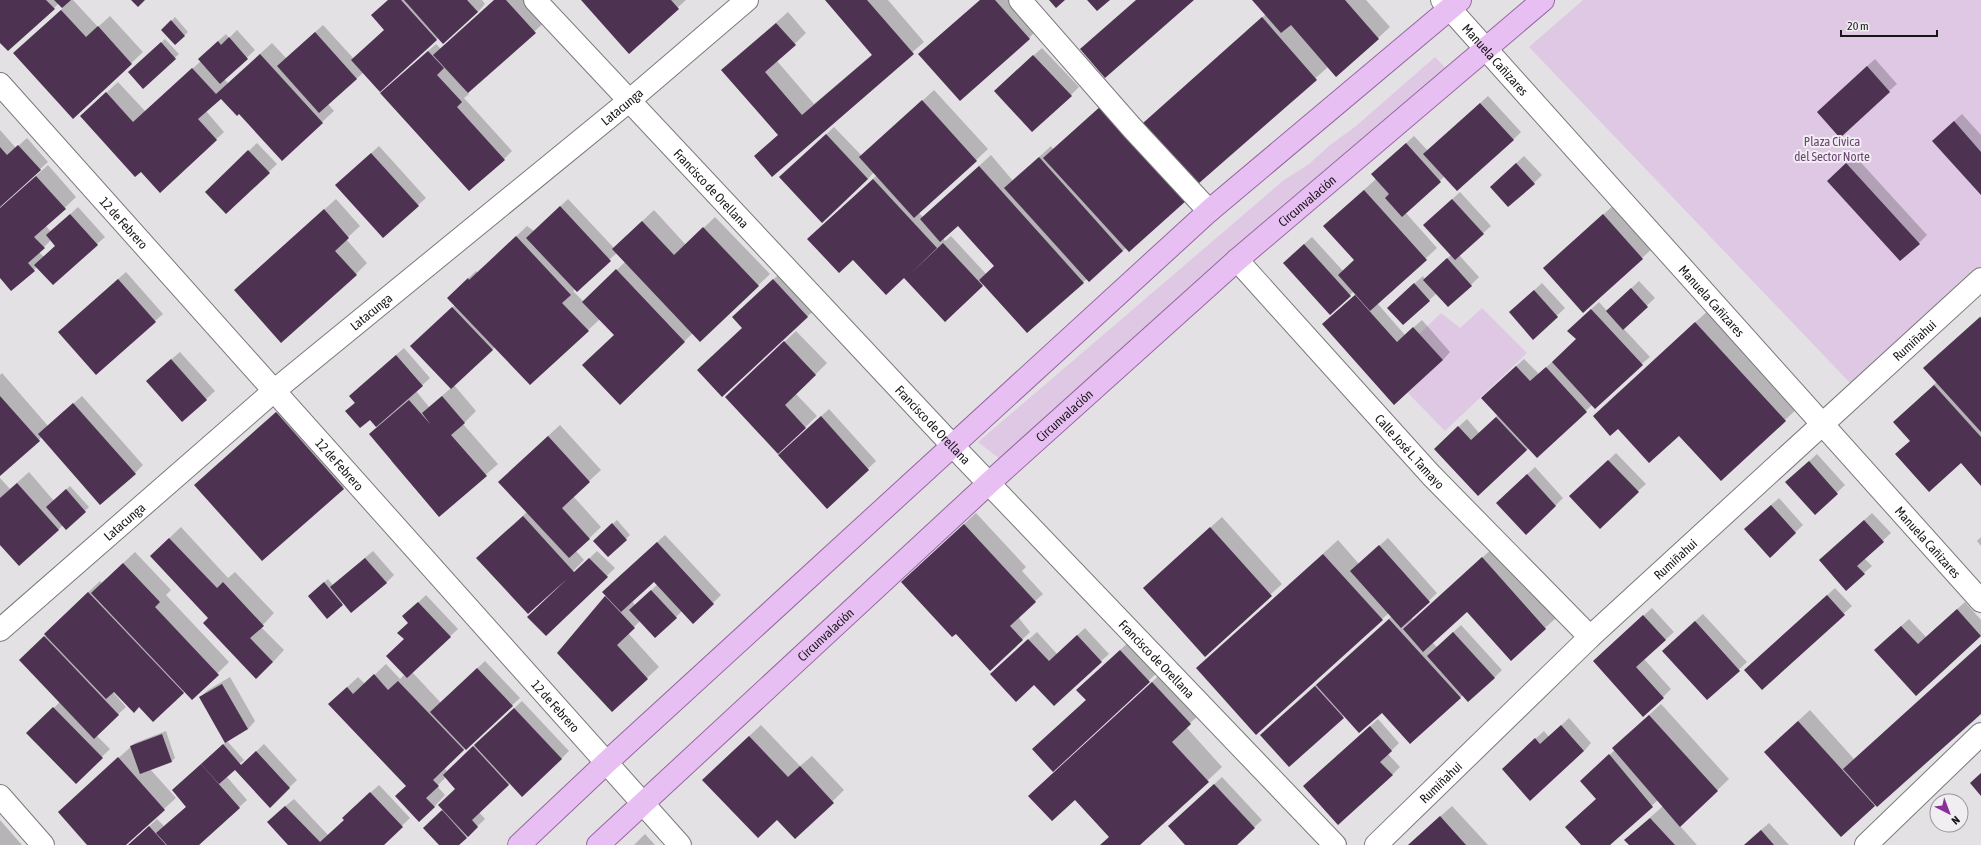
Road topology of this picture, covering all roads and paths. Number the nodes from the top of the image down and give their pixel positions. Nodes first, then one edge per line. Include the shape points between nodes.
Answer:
1 (535, 0) edge
2 (747, 0) edge
3 (1020, 0) edge
4 (1543, 0) edge
5 (1450, 3) edge
6 (1485, 50) junction
7 (0, 84) edge
8 (630, 100) junction
9 (1209, 211) junction
10 (1237, 260) junction
11 (1981, 279) edge
12 (275, 390) junction
13 (1823, 425) junction
14 (952, 445) junction
15 (989, 483) junction
16 (1981, 601) edge
17 (0, 630) edge
18 (1590, 637) junction
19 (1981, 734) edge
20 (607, 762) junction
21 (0, 796) edge
22 (642, 803) junction
23 (43, 845) edge
24 (519, 845) edge
25 (598, 845) edge
26 (680, 845) edge
27 (1334, 845) edge
28 (1376, 845) edge
29 (1866, 845) edge

1 - 8 street, Francisco de Orellana
2 - 8 street, Latacunga
3 - 9 street
4 - 6 main road, Circunvalación
5 - 6 street, Manuela Cañizares
5 - 9 main road
6 - 10 main road, Circunvalación
6 - 13 street, Manuela Cañizares
7 - 12 street, 12 de Febrero
8 - 12 street, Latacunga
8 - 14 street, Francisco de Orellana
9 - 14 main road
10 - 15 main road, Circunvalación
10 - 18 street, Calle José L. Tamayo via 1431,475
11 - 13 street, Rumiñahui
12 - 17 street, Latacunga
12 - 20 street, 12 de Febrero
13 - 16 street, Manuela Cañizares
13 - 18 street, Rumiñahui
14 - 15 street, Francisco de Orellana
14 - 20 main road
15 - 22 main road, Circunvalación
15 - 27 street, Francisco de Orellana
18 - 28 street, Rumiñahui
19 - 29 street
20 - 22 street, 12 de Febrero
20 - 24 main road
21 - 23 street
22 - 25 main road, Circunvalación
22 - 26 street, 12 de Febrero

